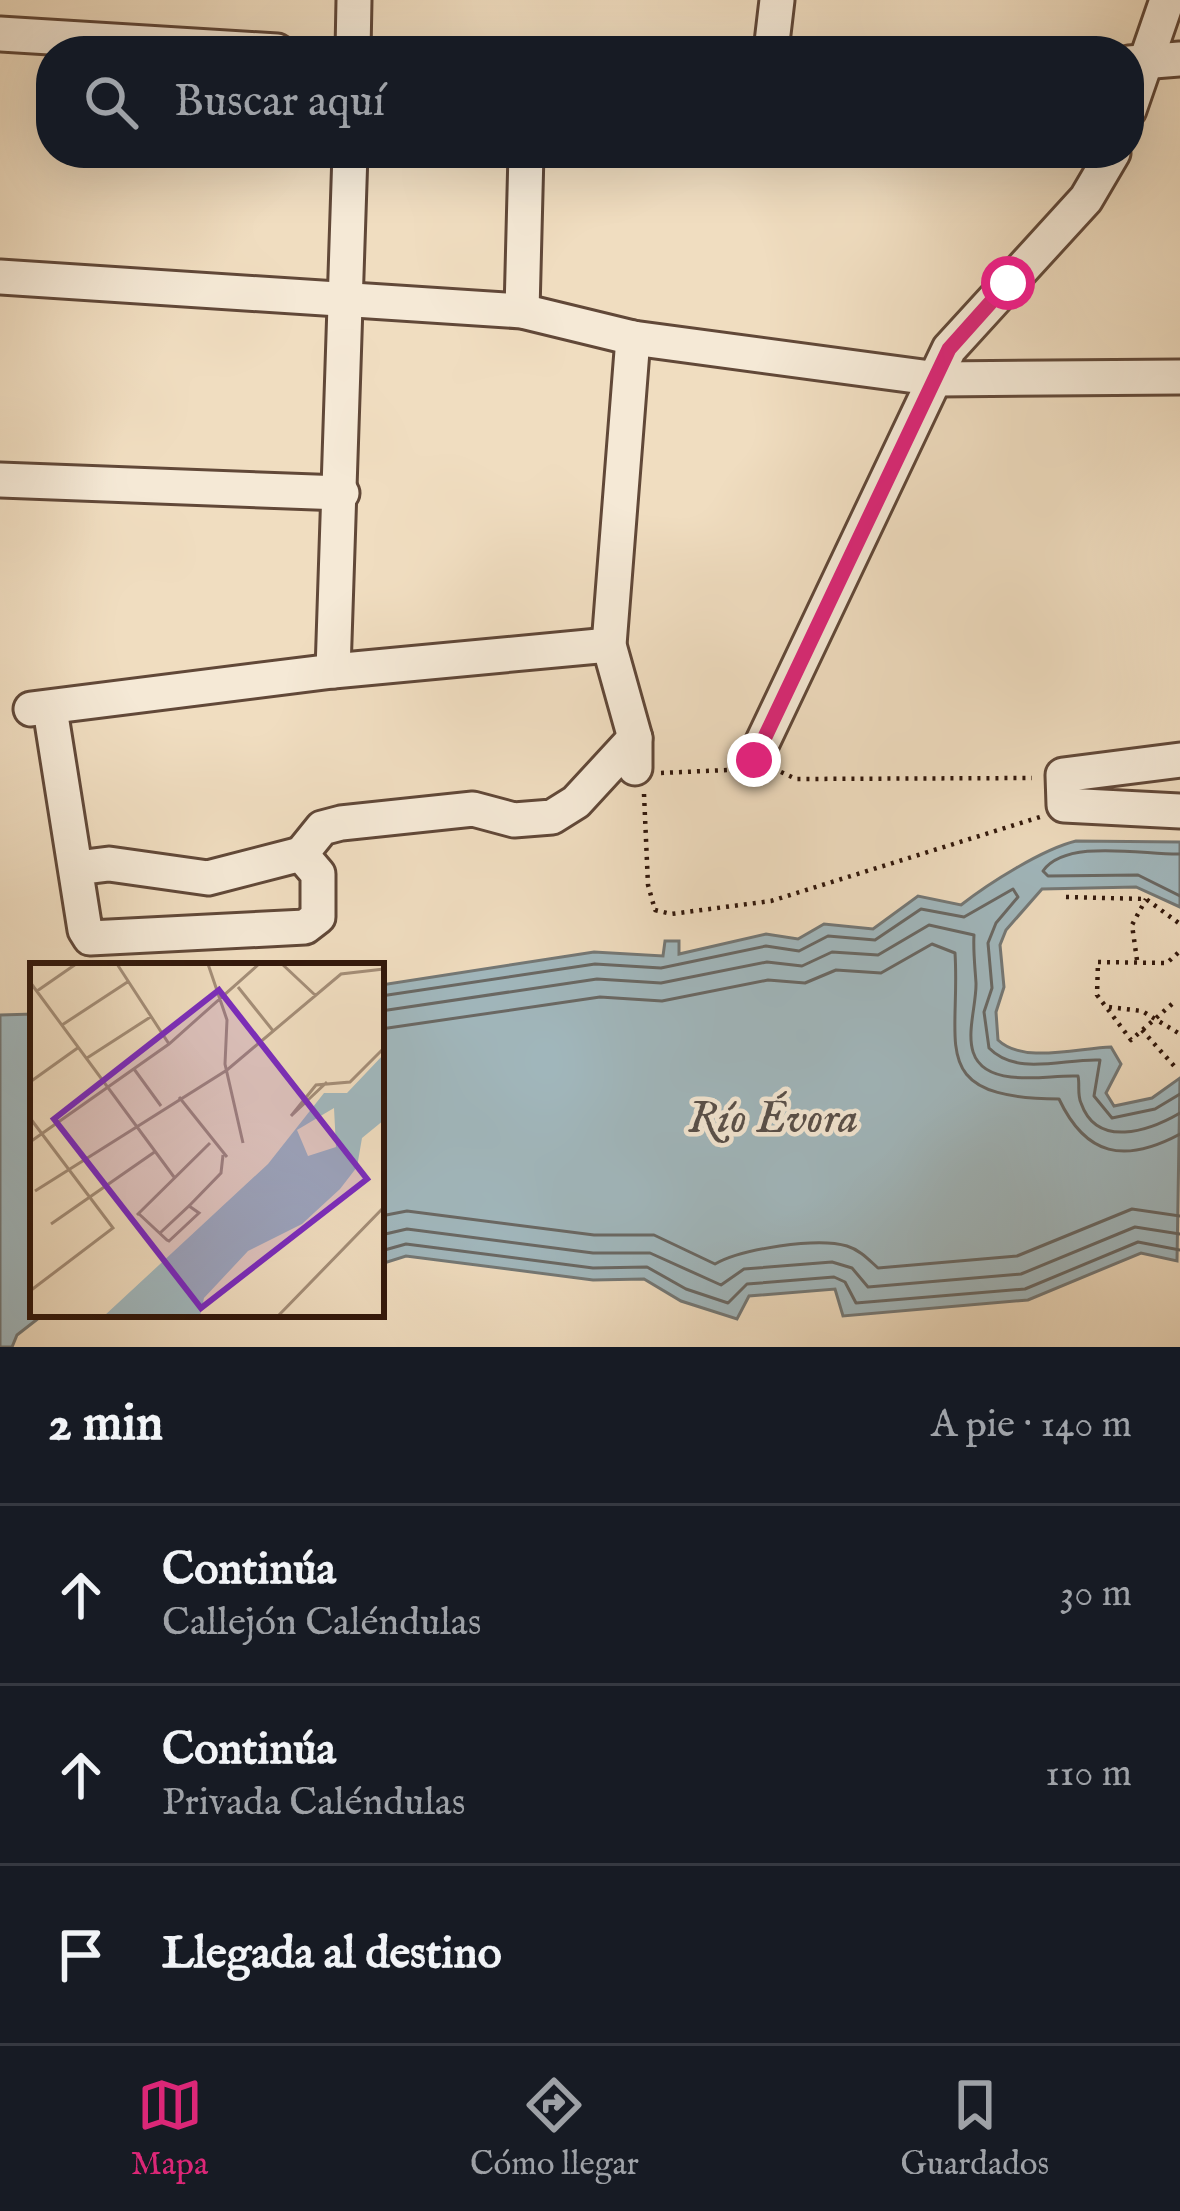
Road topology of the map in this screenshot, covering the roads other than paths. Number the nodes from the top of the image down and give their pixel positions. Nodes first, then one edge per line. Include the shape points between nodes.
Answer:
1 (354, 0) edge
2 (778, 0) edge
3 (1167, 0) edge
4 (0, 34) edge
5 (36, 36) edge
6 (353, 36) edge
7 (773, 36) edge
8 (1144, 48) edge
9 (1180, 59) edge
10 (1144, 62) edge
11 (350, 168) edge
12 (526, 168) edge
13 (1104, 168) edge
14 (0, 277) edge
15 (346, 298) junction
16 (522, 311) junction
17 (632, 338) junction
18 (1180, 376) edge
19 (938, 379) junction
20 (0, 480) edge
21 (342, 493) junction
22 (609, 646) junction
23 (333, 671) junction
24 (1180, 760) edge
25 (741, 765) road end
26 (1180, 811) edge
27 (301, 854) junction
28 (77, 868) junction

1 - 6 street
2 - 7 street
3 - 8 street
4 - 5 street
9 - 10 street
11 - 15 street
12 - 16 street
13 - 19 street via 1086,199 949,349
14 - 15 street
15 - 16 street
15 - 21 street
16 - 17 street
17 - 19 street
17 - 22 street
18 - 19 street
19 - 25 street
20 - 21 street
21 - 23 street
22 - 23 street
22 - 27 street via 635,753 576,802 552,817 514,820 473,809 341,823 322,828
23 - 28 street via 40,709
24 - 26 street via 1064,790
27 - 28 street via 208,878 110,864
27 - 28 street via 318,874 313,923 158,937 90,938

